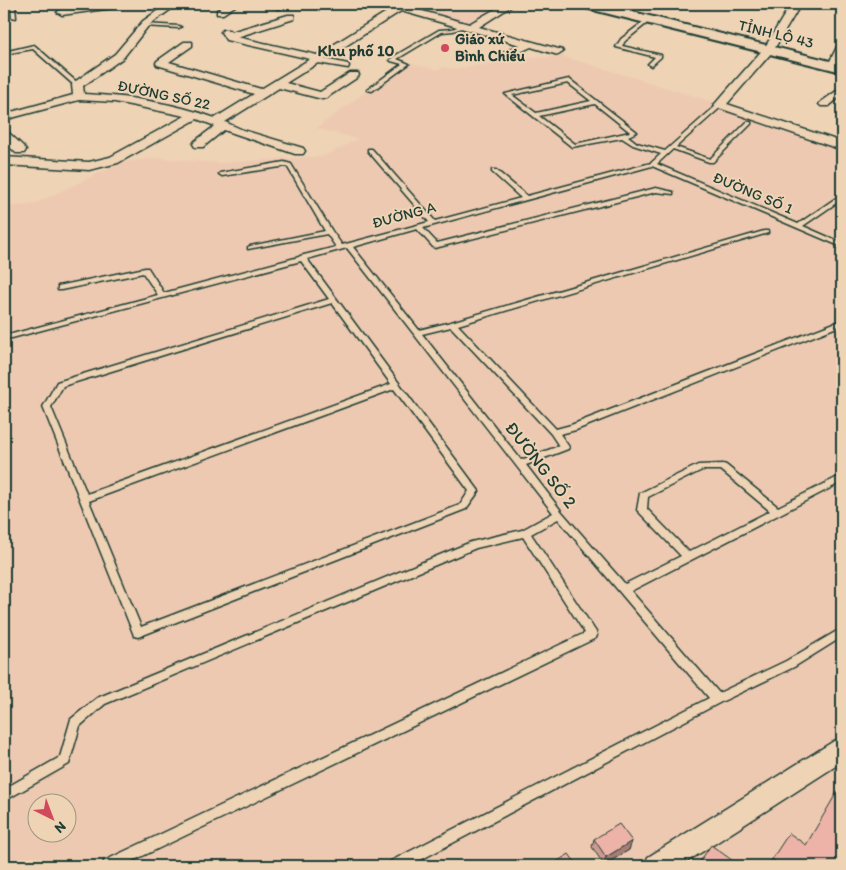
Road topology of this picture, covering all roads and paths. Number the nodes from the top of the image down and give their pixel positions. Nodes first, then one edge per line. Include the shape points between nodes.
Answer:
1 (4, 4) edge
2 (120, 4) edge
3 (173, 4) edge
4 (233, 4) edge
5 (371, 4) edge
6 (510, 4) edge
7 (586, 4) edge
8 (796, 4) edge
9 (401, 7) edge
10 (629, 9) edge
11 (62, 12) dead end
12 (220, 12) dead end
13 (14, 17) dead end
14 (291, 17) dead end
15 (648, 20) junction
16 (144, 25) junction
17 (469, 25) junction
18 (179, 27) dead end
19 (188, 44) dead end
20 (530, 44) junction
21 (842, 47) edge
22 (769, 49) junction
23 (558, 52) dead end
24 (4, 53) edge
25 (506, 55) dead end
26 (318, 59) junction
27 (651, 64) dead end
28 (344, 66) dead end
29 (837, 66) edge
30 (354, 75) dead end
31 (278, 84) junction
32 (77, 85) junction
33 (370, 90) dead end
34 (842, 90) edge
35 (262, 93) junction
36 (79, 97) junction
37 (595, 102) junction
38 (825, 104) dead end
39 (720, 105) junction
40 (196, 115) junction
41 (534, 115) junction
42 (4, 117) edge
43 (220, 123) junction
44 (749, 123) dead end
45 (4, 135) edge
46 (624, 136) junction
47 (199, 144) dead end
48 (842, 146) edge
49 (672, 147) junction
50 (20, 150) dead end
51 (370, 150) dead end
52 (299, 151) dead end
53 (666, 153) junction
54 (4, 161) edge
55 (653, 164) junction
56 (494, 171) dead end
57 (222, 174) dead end
58 (671, 193) dead end
59 (842, 196) edge
60 (525, 198) junction
61 (433, 222) junction
62 (418, 226) junction
63 (799, 226) junction
64 (330, 232) junction
65 (766, 232) dead end
66 (842, 244) edge
67 (344, 246) junction
68 (250, 248) dead end
69 (302, 257) junction
70 (61, 288) dead end
71 (162, 295) junction
72 (333, 300) junction
73 (842, 322) edge
74 (453, 324) junction
75 (416, 333) junction
76 (4, 336) edge
77 (396, 385) junction
78 (554, 432) junction
79 (519, 464) junction
80 (842, 478) edge
81 (84, 499) junction
82 (777, 511) junction
83 (559, 514) junction
84 (525, 533) junction
85 (688, 558) junction
86 (623, 590) junction
87 (842, 632) edge
88 (717, 699) junction
89 (842, 749) edge
90 (4, 795) edge
91 (109, 866) edge
92 (396, 866) edge
93 (657, 866) edge

1 - 13 lane via 13,6
2 - 11 street
3 - 16 street
4 - 12 street
5 - 9 street
6 - 17 street
7 - 10 main road, TỈNH LỘ 43
8 - 22 street, ĐƯỜNG A
9 - 17 street
9 - 26 street, ĐƯỜNG SỐ 22
10 - 15 main road, TỈNH LỘ 43
14 - 26 street via 227,34
15 - 22 main road, TỈNH LỘ 43
15 - 27 lane via 619,46 659,56
16 - 18 lane
16 - 32 street via 119,56
17 - 20 street
17 - 33 lane via 442,31 394,58 406,64
19 - 35 street via 161,63
20 - 23 street
20 - 25 street
21 - 29 street
22 - 29 main road, TỈNH LỘ 43
22 - 39 street, ĐƯỜNG A
24 - 32 lane via 34,47
26 - 28 street
26 - 31 street, ĐƯỜNG SỐ 22
30 - 31 street via 323,96
31 - 35 street, ĐƯỜNG SỐ 22
32 - 36 street
34 - 38 street
35 - 43 street, ĐƯỜNG SỐ 22
36 - 40 street, ĐƯỜNG SỐ 22 via 115,99
36 - 42 street, ĐƯỜNG SỐ 22
37 - 41 lane
37 - 41 lane via 569,81 508,94
37 - 46 lane via 634,132
39 - 48 street
39 - 49 lane, ĐƯỜNG A
40 - 43 street, ĐƯỜNG SỐ 22
40 - 54 street via 114,160 89,166
41 - 46 lane via 574,146
43 - 47 street
43 - 52 street
44 - 49 lane via 711,161
45 - 50 street
46 - 53 lane via 635,144
49 - 53 lane, ĐƯỜNG A
51 - 61 lane
53 - 55 lane, ĐƯỜNG A
55 - 60 lane, ĐƯỜNG A
55 - 63 lane, ĐƯỜNG SỐ 1
56 - 60 lane
57 - 64 lane, ĐƯỜNG SỐ 2 via 288,165
58 - 62 lane via 656,190 435,246
59 - 63 lane
60 - 61 lane, ĐƯỜNG A
61 - 62 lane, ĐƯỜNG A
62 - 67 lane, ĐƯỜNG A
63 - 66 lane, ĐƯỜNG SỐ 1
64 - 67 lane, ĐƯỜNG SỐ 2
64 - 68 lane
65 - 74 lane
67 - 69 lane, ĐƯỜNG A
67 - 75 lane, ĐƯỜNG SỐ 2
69 - 71 lane, ĐƯỜNG A
69 - 72 lane
70 - 71 lane via 145,270
71 - 76 lane, ĐƯỜNG A
72 - 77 lane
72 - 81 lane via 60,384 47,407
73 - 78 lane via 573,428
74 - 75 lane
74 - 78 lane
75 - 79 lane, ĐƯỜNG SỐ 2
77 - 81 lane
77 - 81 lane via 474,491 463,507 138,633
78 - 79 lane via 565,447
79 - 83 lane, ĐƯỜNG SỐ 2
80 - 82 lane
82 - 85 lane
82 - 85 lane via 723,467 701,467 643,495 642,510
83 - 84 lane
83 - 86 lane, ĐƯỜNG SỐ 2
84 - 90 lane via 474,545 101,700 75,723 65,760
84 - 91 lane via 592,635
85 - 86 lane
86 - 88 lane, ĐƯỜNG SỐ 2
87 - 88 lane via 790,664
88 - 92 lane
89 - 93 street

